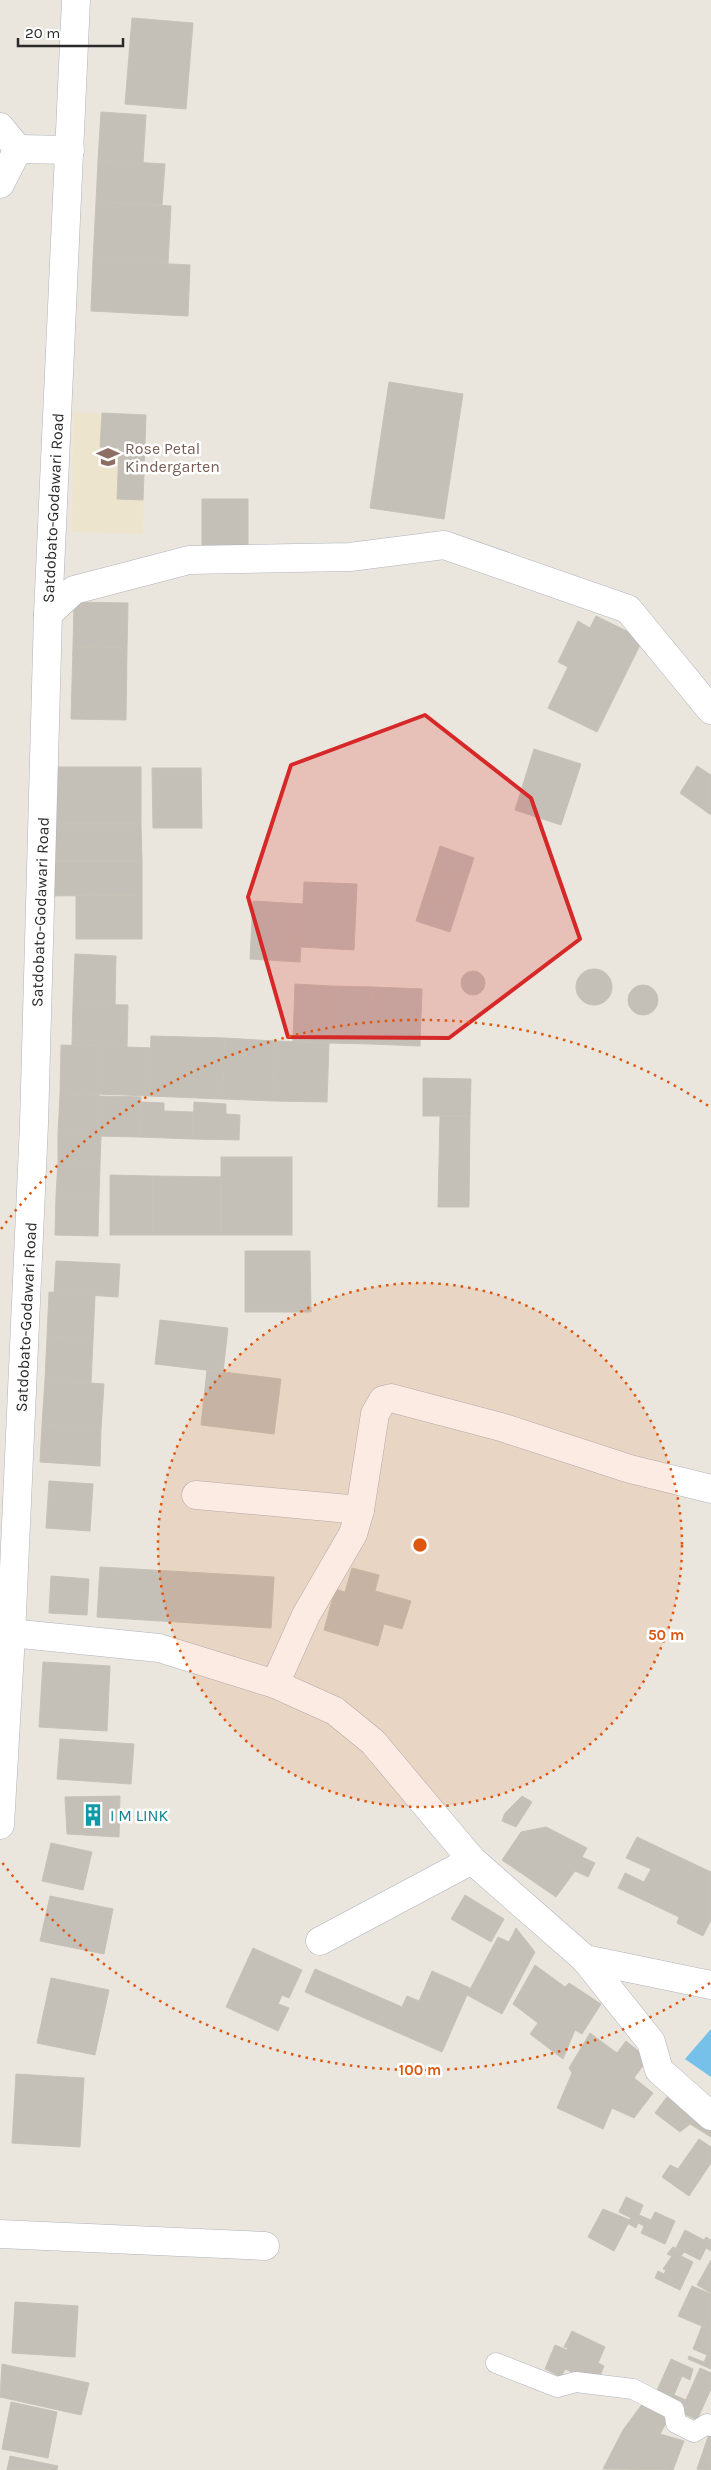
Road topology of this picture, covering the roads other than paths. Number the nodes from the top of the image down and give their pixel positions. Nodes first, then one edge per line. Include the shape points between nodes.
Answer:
1 (76, 0) edge
2 (0, 127) edge
3 (18, 149) junction
4 (70, 150) junction
5 (0, 184) edge
6 (48, 614) junction
7 (711, 710) edge
8 (711, 1489) edge
9 (196, 1495) dead end
10 (360, 1510) junction
11 (6, 1633) edge
12 (275, 1684) junction
13 (0, 1825) edge
14 (472, 1860) junction
15 (320, 1941) dead end
16 (585, 1959) junction
17 (711, 1984) edge
18 (711, 2116) edge
19 (0, 2234) edge
20 (266, 2246) dead end
21 (496, 2363) dead end
22 (711, 2426) edge

1 - 4 street, Satdobato-Godawari Road
2 - 3 street
3 - 4 street
3 - 5 street
4 - 6 street, Satdobato-Godawari Road
6 - 7 street via 74,590 189,560 350,557 444,546 628,609
6 - 11 street, Satdobato-Godawari Road via 35,1114
8 - 10 street via 630,1469 501,1427 391,1398 383,1400 375,1414
9 - 10 street
10 - 12 street via 353,1534 306,1615
11 - 12 street via 159,1648
11 - 13 street, Satdobato-Godawari Road
12 - 14 street via 335,1711 373,1742
14 - 15 street
14 - 16 street
16 - 17 street
16 - 18 street via 651,2042 659,2070
19 - 20 street
21 - 22 lane via 557,2387 576,2382 633,2389 674,2410 676,2423 694,2432 707,2424

